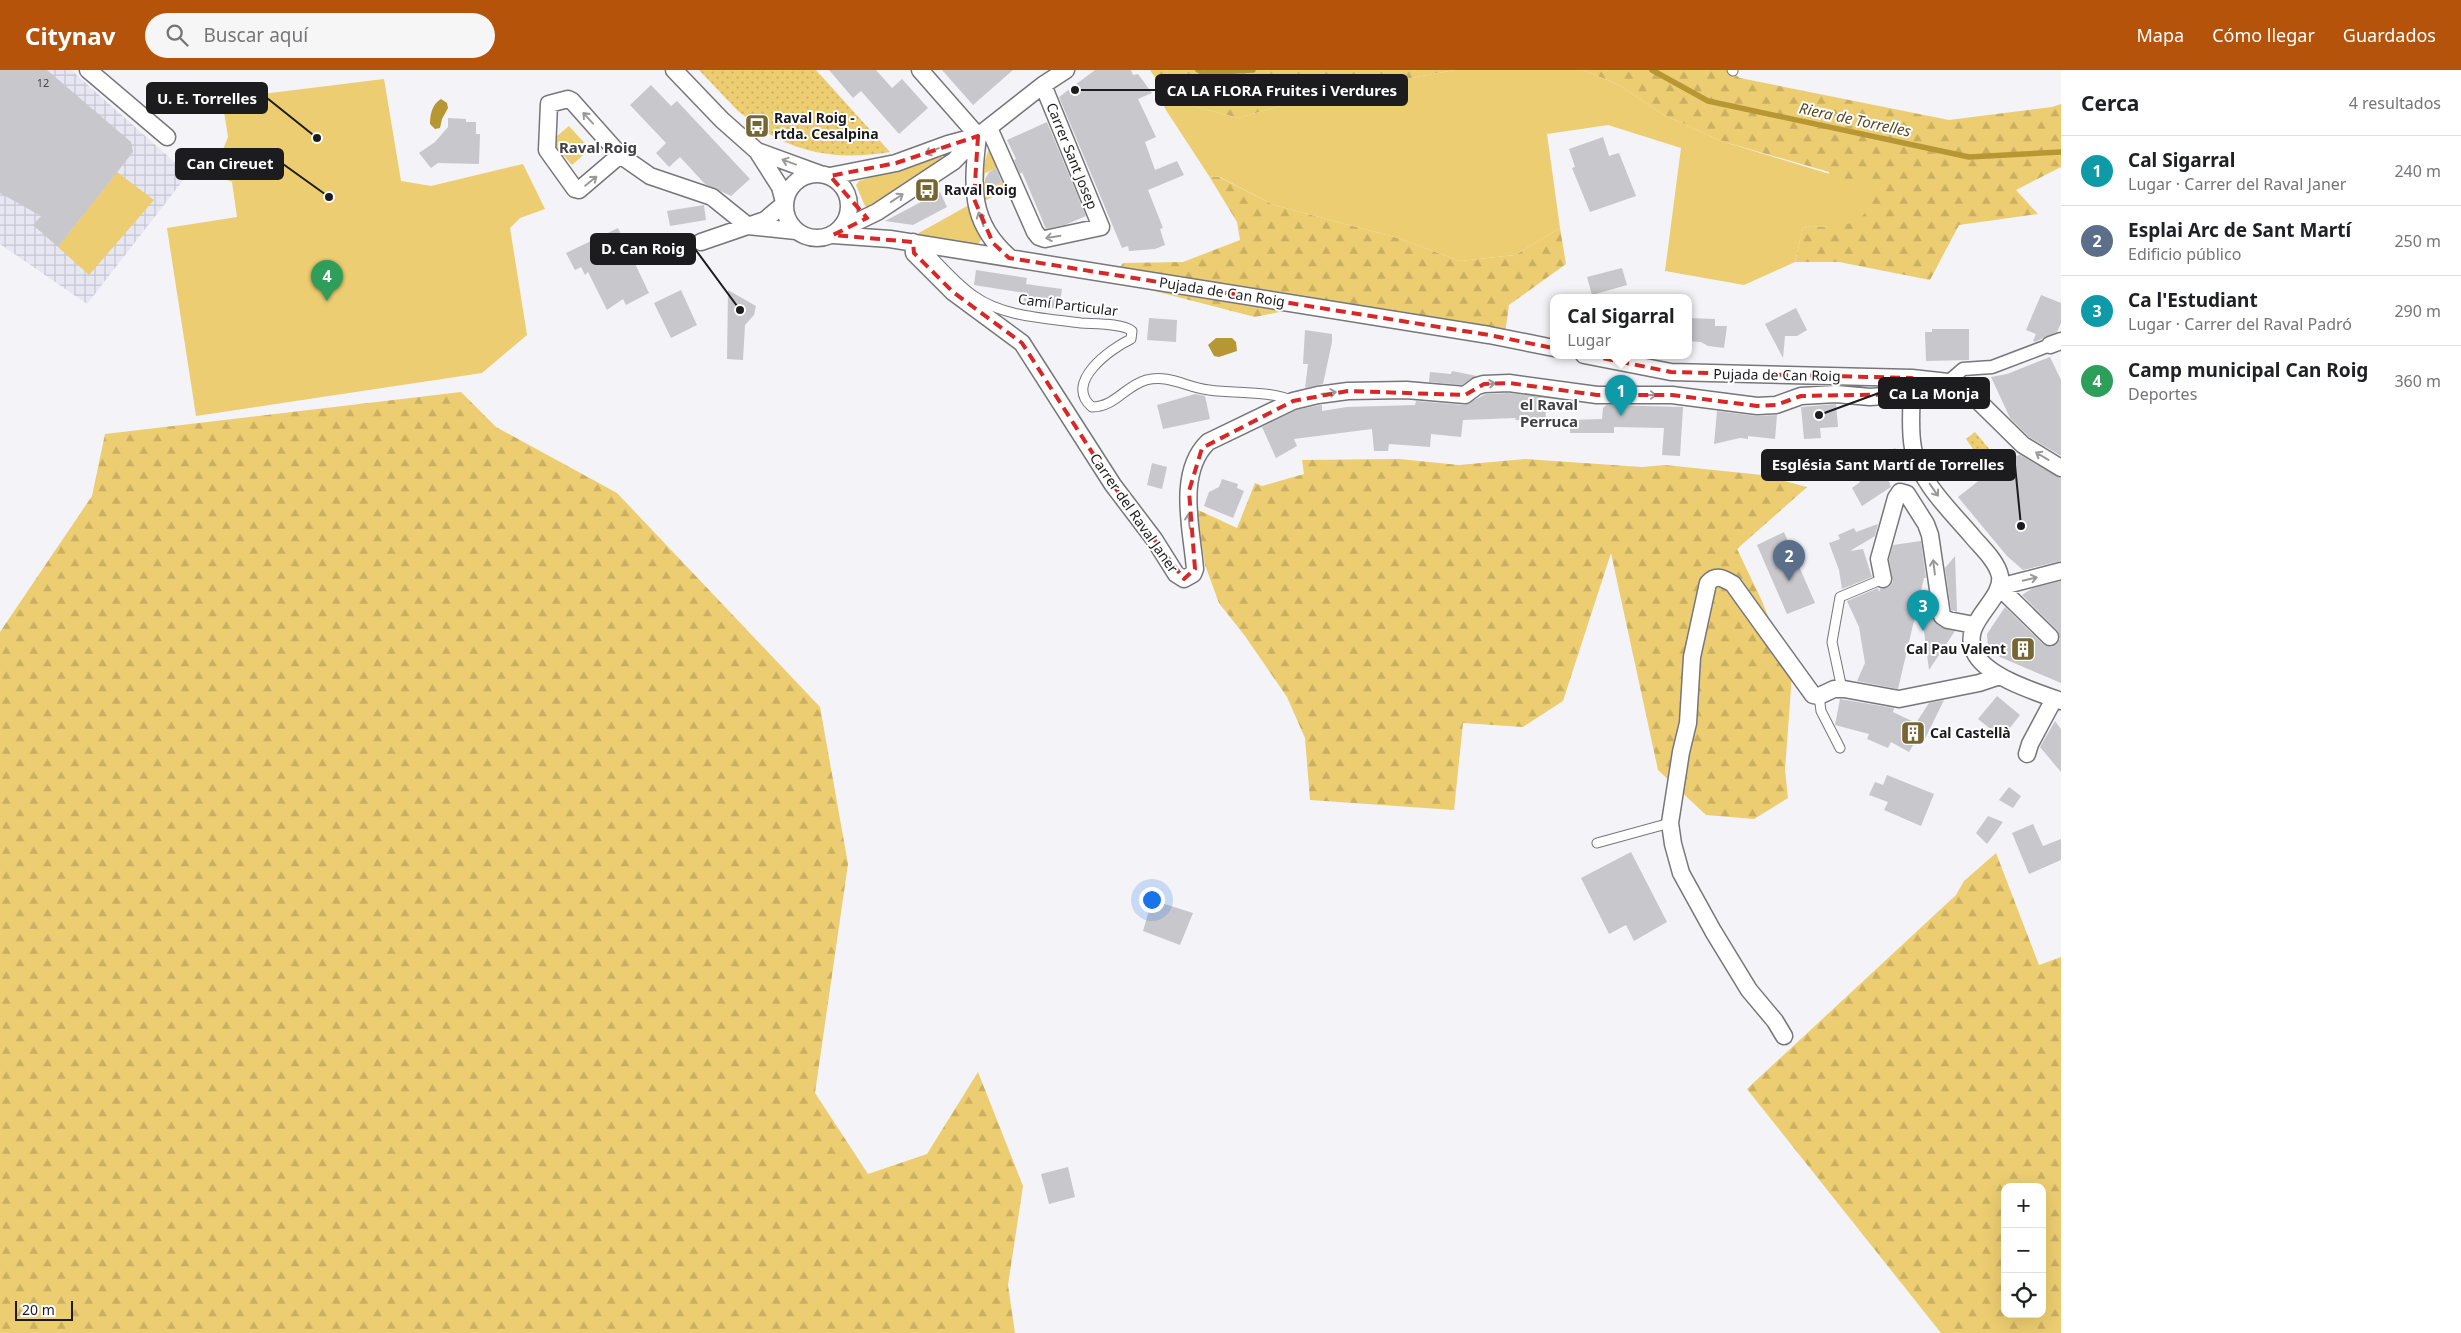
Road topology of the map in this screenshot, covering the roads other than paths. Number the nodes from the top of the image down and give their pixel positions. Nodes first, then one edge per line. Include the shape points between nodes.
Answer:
1 (88, 70) edge
2 (674, 70) edge
3 (920, 70) edge
4 (1053, 70) edge
5 (1066, 70) edge
6 (1043, 85) junction
7 (984, 132) junction
8 (167, 137) dead end
9 (758, 150) junction
10 (620, 155) junction
11 (825, 175) junction
12 (784, 203) junction
13 (849, 203) junction
14 (867, 218) junction
15 (748, 226) junction
16 (796, 231) junction
17 (837, 232) junction
18 (890, 239) junction
19 (701, 242) dead end
20 (916, 243) junction
21 (1009, 258) junction
22 (2056, 343) edge
23 (1550, 347) edge
24 (1604, 359) edge
25 (1948, 382) junction
26 (1912, 386) junction
27 (1293, 401) junction
28 (2061, 468) edge
29 (2061, 571) edge
30 (1882, 579) joint
31 (1999, 587) junction
32 (1974, 625) junction
33 (2050, 637) dead end
34 (2000, 676) junction
35 (1842, 690) junction
36 (1819, 696) junction
37 (2059, 701) edge
38 (1840, 748) dead end
39 (2027, 754) dead end
40 (1670, 824) junction
41 (1598, 843) dead end
42 (1784, 1036) dead end

1 - 8 street
2 - 9 street via 722,120
3 - 7 street
4 - 6 street
5 - 6 street
6 - 7 street
6 -> 7 street, Carrer Sant Josep via 1101,227 1039,237
7 -> 11 street via 886,166
14 -> 7 street via 954,161
21 -> 7 street via 993,243 974,199 973,175
11 -> 9 street
9 - 12 street via 780,187
10 -> 10 street via 572,101 568,99 549,104 547,150 574,189 579,190
10 - 15 street via 650,176 712,197
11 - 12 street via 808,175 799,179 791,186
11 - 13 street via 843,186
12 - 15 street via 765,220
12 - 16 street via 785,214
13 - 14 street
13 - 17 street via 848,214
14 - 17 street
14 - 18 street
15 - 16 street
15 - 19 street
16 - 17 street via 814,238
17 - 18 street, Pujada de Can Roig
18 - 20 street, Pujada de Can Roig
20 - 21 street, Pujada de Can Roig
20 - 27 lane, Camí Particular via 974,296 994,306 1041,318 1126,326 1132,331 1131,338 1109,353 1088,374 1083,384 1083,396 1092,407 1105,406 1136,384 1156,378 1179,380 1207,390 1279,395
20 -> 27 street, Carrer del Raval Janer via 914,253 953,292 1022,343 1113,485 1181,579 1187,579 1195,569 1188,515 1189,491 1202,448 1208,442
21 - 23 street, Pujada de Can Roig
22 - 25 street via 1992,367 1963,369
24 - 26 street, Pujada de Can Roig via 1671,372
25 - 26 street
28 -> 25 street via 2023,445 1967,390
27 -> 26 street, Carrer del Raval Janer via 1348,391 1426,391 1465,395 1477,386 1497,383 1530,384 1597,395 1697,397 1757,406 1776,405 1801,396 1836,394 1870,397
26 -> 31 street via 1910,418 1916,457 1934,491 1995,565 2000,576
31 -> 29 street
32 -> 30 street via 1942,616 1930,535 1907,494 1900,492 1879,559
30 - 35 lane via 1840,597 1832,642
31 - 32 street
31 - 33 street
32 - 34 street via 1974,652 1982,664
34 - 35 street via 1899,699
34 - 37 street
35 - 36 street via 1834,689
36 - 38 lane via 1821,711
36 - 40 street via 1809,690 1733,584 1720,577 1713,578 1704,593 1692,657 1688,723
37 - 39 street via 2030,744
40 - 41 lane
40 - 42 street via 1681,873 1749,990

